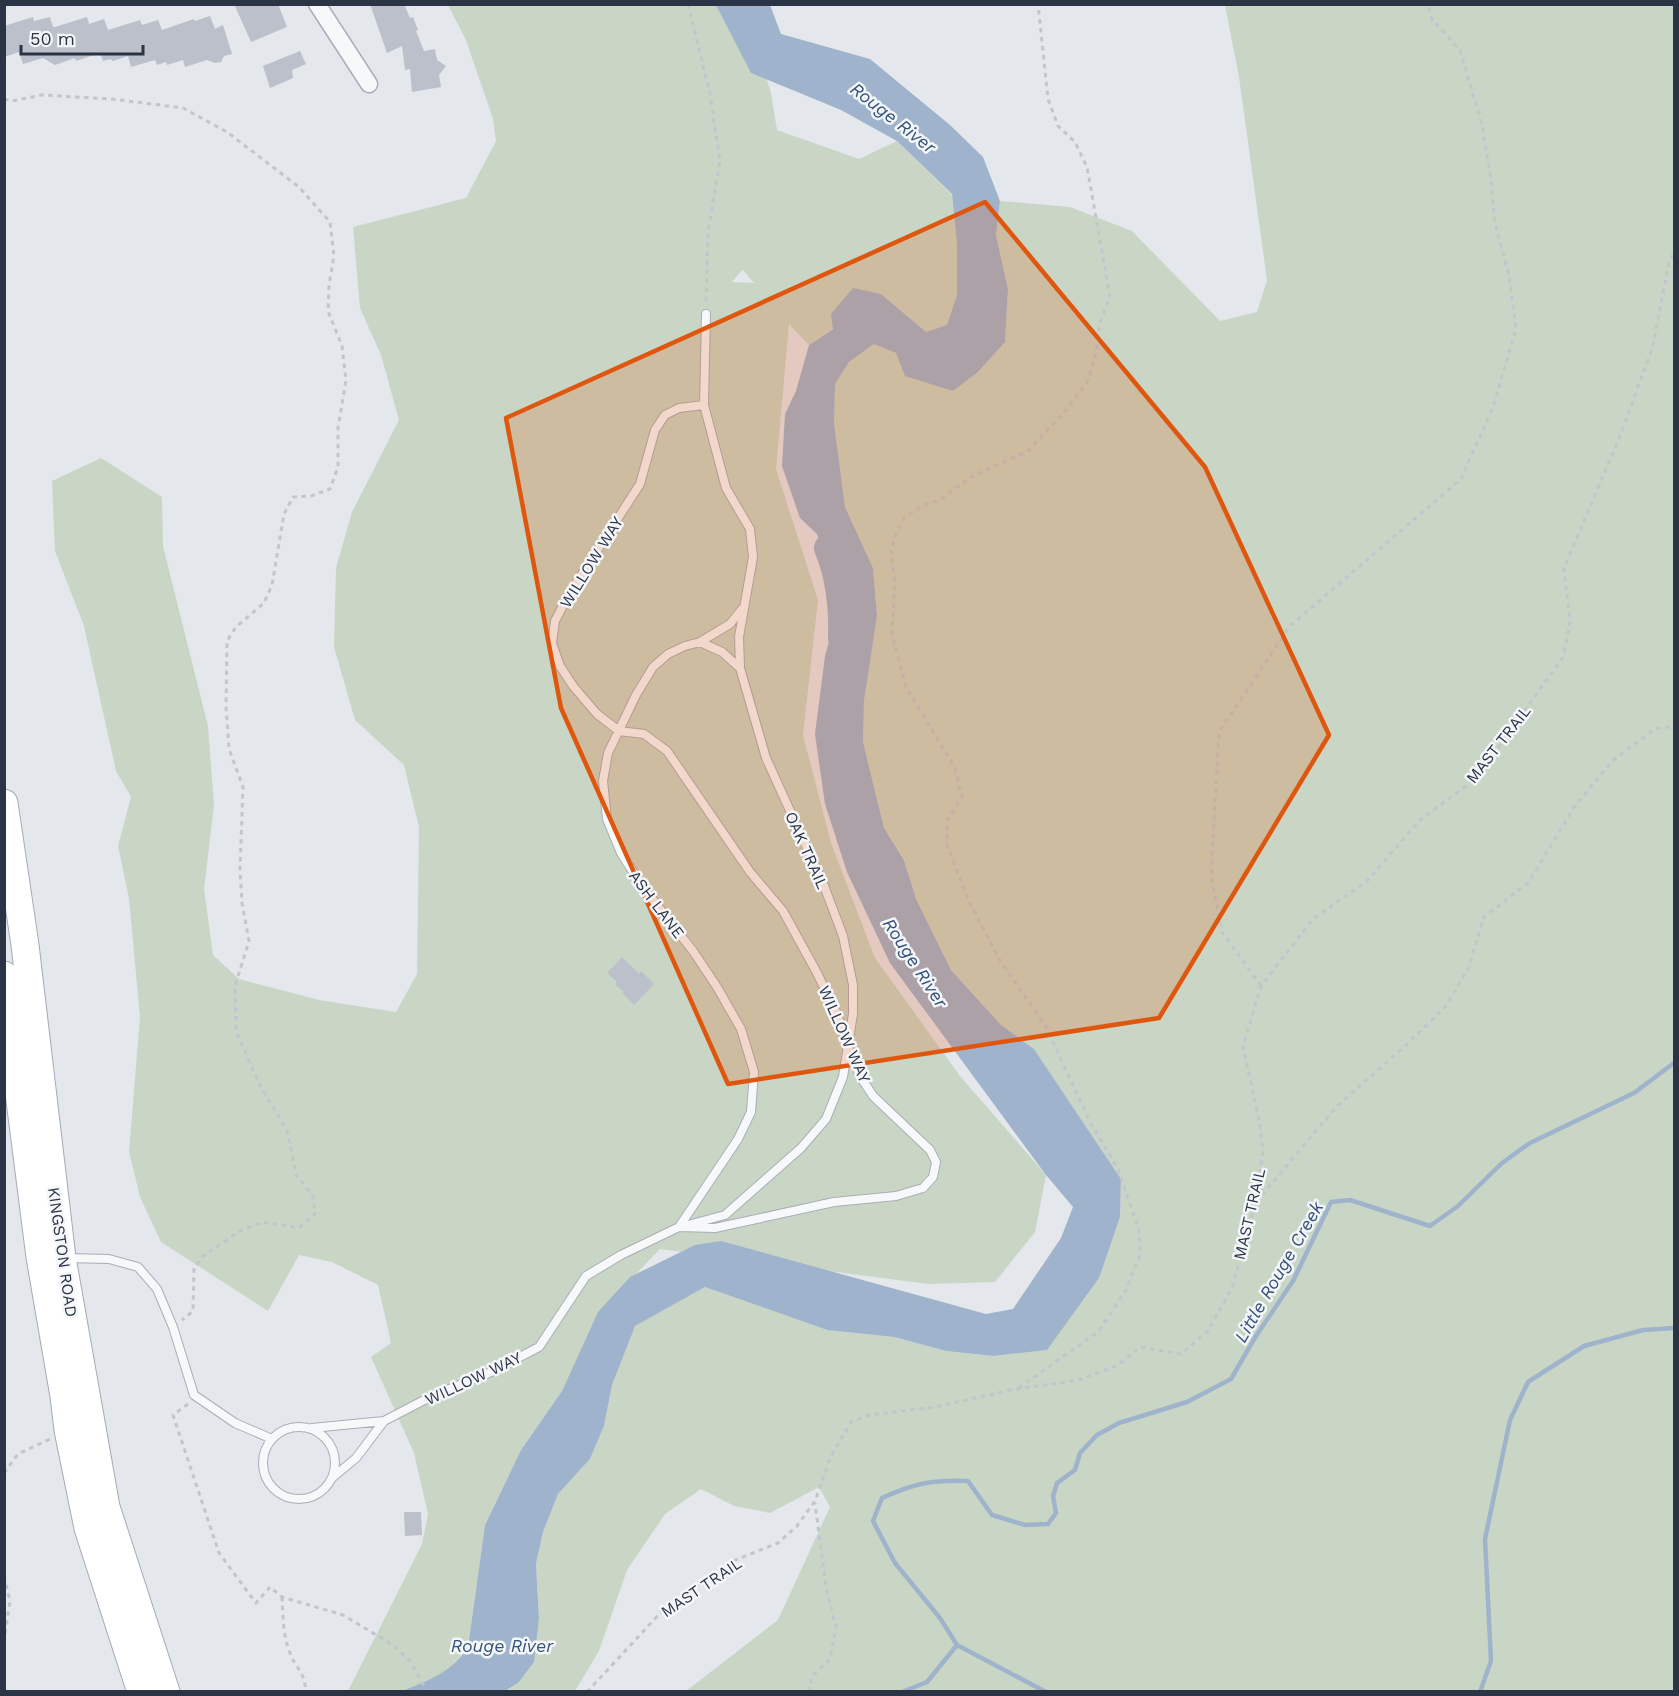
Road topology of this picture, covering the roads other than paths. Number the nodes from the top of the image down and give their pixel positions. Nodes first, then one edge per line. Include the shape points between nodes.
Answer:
1 (317, 4) edge
2 (369, 84) dead end
3 (706, 314) road end
4 (704, 405) junction
5 (742, 609) junction
6 (700, 642) junction
7 (740, 668) junction
8 (619, 731) junction
9 (4, 803) edge
10 (4, 975) edge
11 (848, 1047) junction
12 (679, 1227) junction
13 (51, 1258) junction
14 (384, 1421) junction
15 (310, 1429) junction
16 (272, 1439) junction
17 (332, 1478) junction
18 (141, 1692) edge
19 (166, 1692) edge

1 - 2 street
3 - 4 lane, OAK TRAIL
4 - 5 lane, OAK TRAIL via 726,488 750,529 753,557
4 - 8 lane, WILLOW WAY via 679,408 665,415 655,430 640,484 555,621 552,642 560,666 597,714
5 - 6 lane, ASH LANE via 730,624
5 - 7 lane, OAK TRAIL
6 - 7 lane via 722,652
6 - 8 lane, ASH LANE via 668,654 653,667
7 - 11 lane, OAK TRAIL via 766,758 843,936 853,985
8 - 11 lane, WILLOW WAY via 644,734 667,751 750,872 783,911 837,1014
8 - 12 lane, ASH LANE via 603,781 607,819 637,878 717,987 741,1029 754,1072 752,1112 733,1148
9 - 13 main road, KINGSTON ROAD via 25,945
10 - 13 main road, KINGSTON ROAD
11 - 12 lane, OAK TRAIL via 843,1077 826,1119 801,1148 724,1215
11 - 12 lane, WILLOW WAY via 873,1096 930,1150 936,1162 933,1177 923,1188 896,1196 834,1202 715,1228
12 - 14 lane, WILLOW WAY via 586,1276 539,1347
13 - 16 lane via 109,1259 138,1267 157,1289 194,1395 235,1423
13 - 18 main road, KINGSTON ROAD via 68,1430 88,1528
13 - 19 main road, KINGSTON ROAD via 106,1507
14 - 15 lane, WILLOW WAY
14 - 17 lane, WILLOW WAY via 356,1458
15 - 16 lane via 290,1428
15 - 17 lane via 328,1442 334,1454
16 - 17 lane via 262,1462 264,1474 279,1494 303,1499 315,1496

